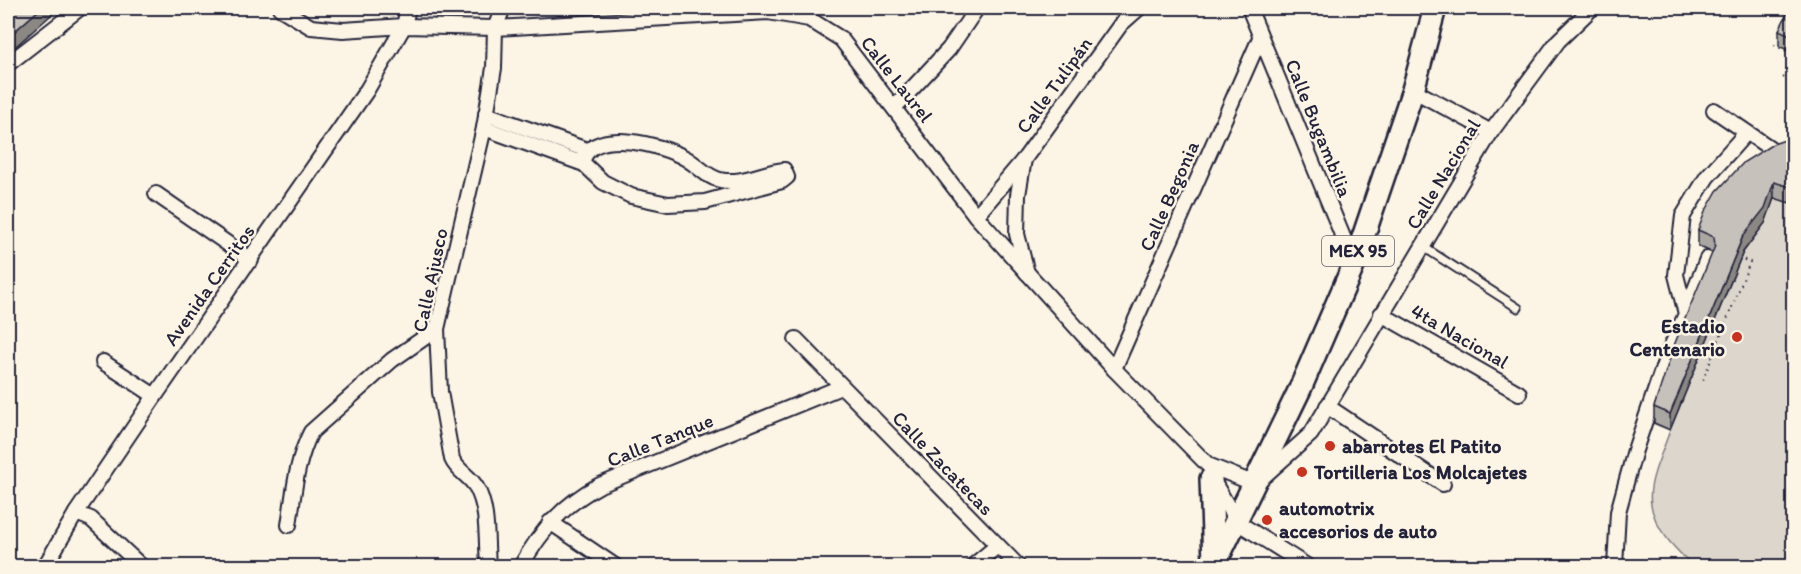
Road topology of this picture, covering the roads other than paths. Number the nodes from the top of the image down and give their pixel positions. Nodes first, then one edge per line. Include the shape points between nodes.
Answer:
1 (80, 8) edge
2 (280, 8) edge
3 (408, 8) edge
4 (503, 8) edge
5 (977, 8) edge
6 (1139, 8) edge
7 (1249, 8) edge
8 (1592, 8) edge
9 (1429, 10) edge
10 (404, 26) junction
11 (495, 28) junction
12 (1260, 38) junction
13 (8, 64) edge
14 (1413, 90) junction
15 (895, 107) junction
16 (1714, 110) dead end
17 (486, 114) junction
18 (484, 128) junction
19 (1491, 132) junction
20 (1746, 133) junction
21 (1770, 148) edge
22 (587, 150) junction
23 (1024, 158) junction
24 (584, 164) junction
25 (709, 177) junction
26 (156, 194) dead end
27 (705, 202) junction
28 (976, 216) junction
29 (1422, 246) junction
30 (1707, 259) edge
31 (251, 260) junction
32 (1354, 264) junction
33 (1028, 275) junction
34 (1518, 308) dead end
35 (1381, 314) junction
36 (1686, 314) junction
37 (437, 329) junction
38 (796, 339) dead end
39 (103, 362) dead end
40 (1114, 369) junction
41 (841, 387) junction
42 (1519, 393) dead end
43 (155, 396) junction
44 (1327, 406) junction
45 (1210, 472) junction
46 (1255, 484) junction
47 (1443, 484) dead end
48 (76, 513) junction
49 (550, 522) junction
50 (1237, 522) junction
51 (289, 525) dead end
52 (997, 546) junction
53 (45, 567) edge
54 (141, 567) edge
55 (488, 567) edge
56 (521, 567) edge
57 (615, 567) edge
58 (973, 567) edge
59 (1018, 567) edge
60 (1214, 567) edge
61 (1307, 567) edge
62 (1615, 567) edge

1 - 13 street
2 - 10 street, Calle Laurel via 311,27 343,30
3 - 10 street, Avenida Cerritos
4 - 11 street
5 - 15 street via 949,49
6 - 23 street, Calle Tulipán via 1121,24
7 - 12 street, Calle Bugambilia
8 - 19 street, Calle Nacional via 1558,41
9 - 14 main road, MEX 95
10 - 11 street, Calle Laurel
10 - 31 street, Avenida Cerritos via 367,90
11 - 15 street, Calle Laurel via 789,13 808,18 841,39
11 - 17 street, Calle Ajusco via 494,68
12 - 32 street, Calle Bugambilia
12 - 40 street, Calle Begonia
14 - 19 street
14 - 32 main road, MEX 95
15 - 28 street, Calle Laurel
16 - 20 street
17 - 18 street, Calle Ajusco
17 - 22 street
18 - 24 street
18 - 37 street, Calle Ajusco
19 - 29 street, Calle Nacional
20 - 21 street
20 - 36 street via 1707,177 1683,216 1676,275
22 - 24 street
22 - 25 street via 611,142 641,142 684,157
23 - 28 street, Calle Tulipán
23 - 33 street, Calle Tulipán via 1017,234
24 - 27 street via 603,182 631,196 668,204
25 - 27 street via 712,192
25 - 27 street via 734,181 777,171 787,173 782,181
26 - 31 street
28 - 33 street, Calle Laurel
29 - 34 lane
29 - 35 street, Calle Nacional
30 - 36 street
31 - 43 street, Avenida Cerritos
32 - 46 main road, MEX 95
33 - 40 street, Calle Laurel
35 - 42 street, 4ta Nacional
35 - 44 street, Calle Nacional
36 - 62 street via 1667,356 1635,450 1618,512
37 - 51 street via 392,360 312,432 303,447 297,471
37 - 55 street, Calle Ajusco via 441,392 452,459 481,496
38 - 41 street, Calle Zacatecas
39 - 43 street
40 - 45 street, Calle Laurel
41 - 49 street, Calle Tanque via 600,485 575,499
41 - 52 street, Calle Zacatecas
43 - 48 street, Avenida Cerritos
44 - 46 street, Calle Nacional via 1311,434
44 - 47 street
45 - 46 street, Calle Laurel
45 - 50 street, Calle Laurel
45 - 60 main road
46 - 50 main road, MEX 95
48 - 53 street, Avenida Cerritos
48 - 54 street via 91,519
49 - 56 street, Calle Tanque
49 - 57 street
50 - 60 main road, MEX 95
50 - 61 street
52 - 58 street
52 - 59 street, Calle Zacatecas

